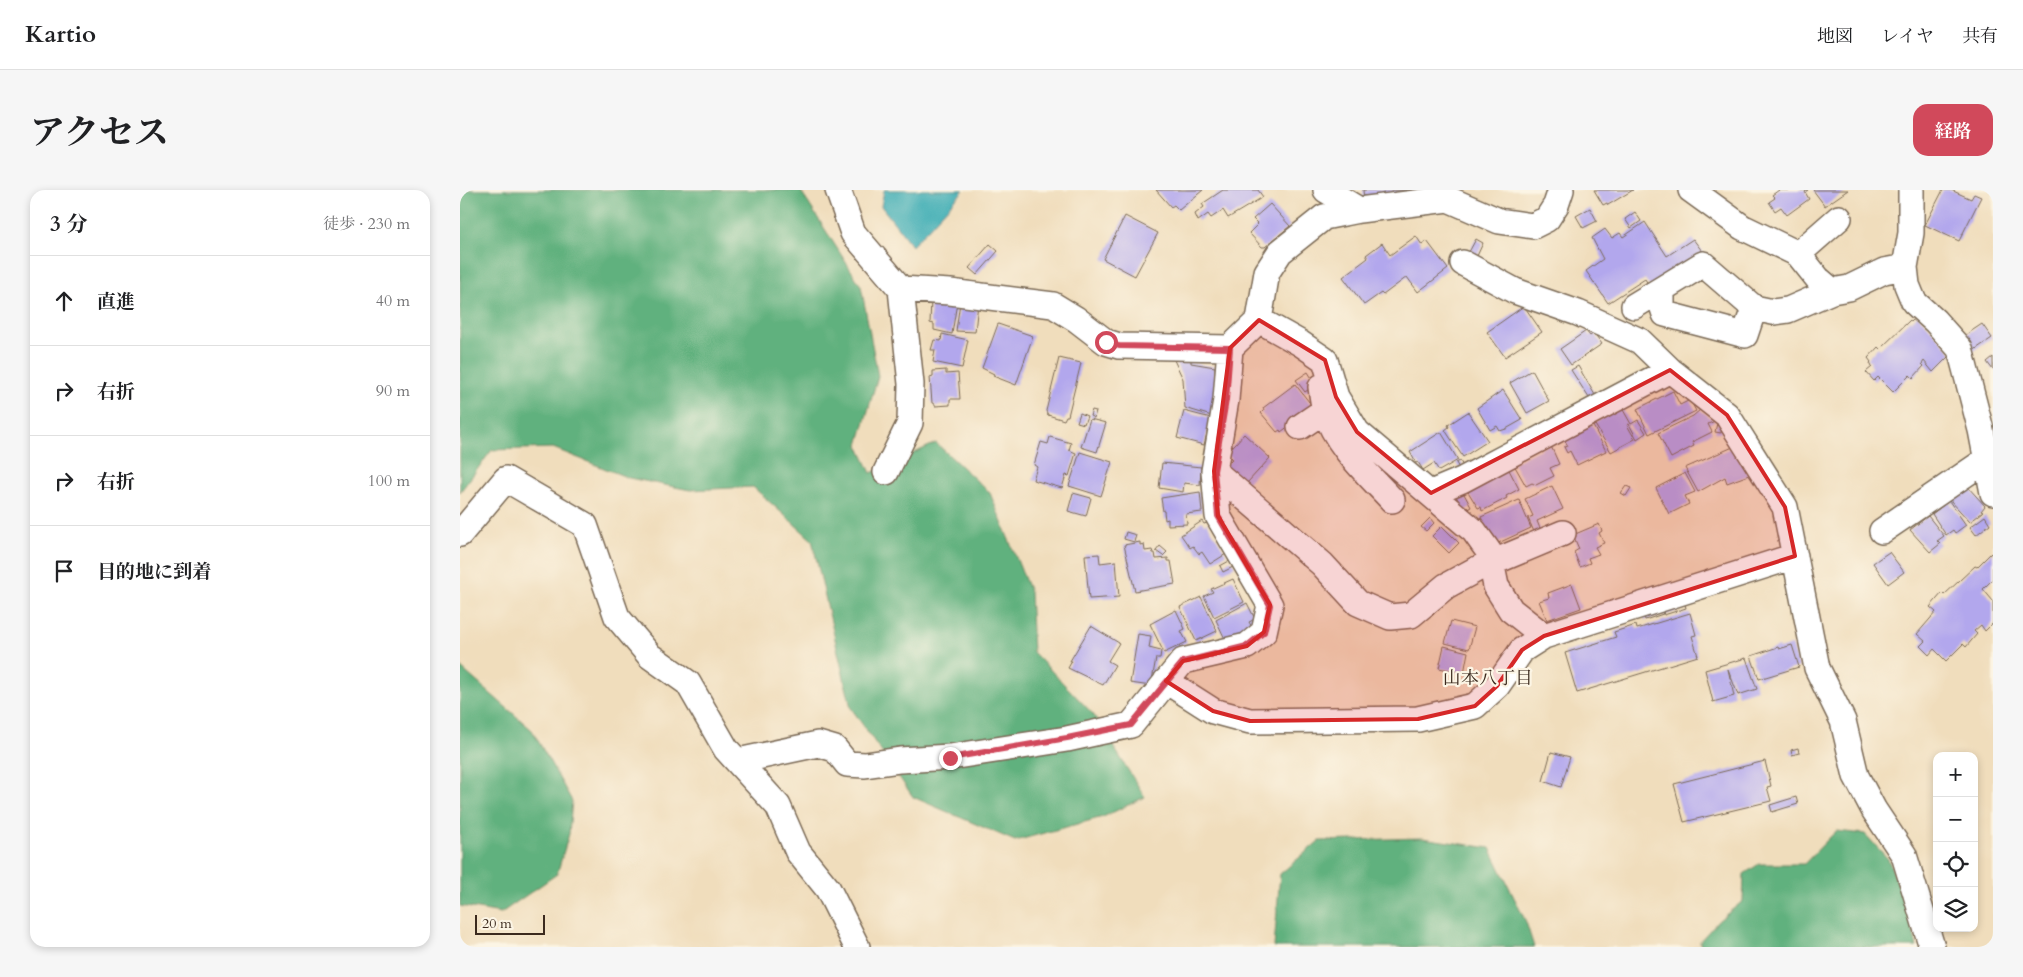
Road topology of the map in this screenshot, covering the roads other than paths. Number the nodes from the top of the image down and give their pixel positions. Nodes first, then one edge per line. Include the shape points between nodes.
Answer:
1 (838, 190) edge
2 (1326, 190) edge
3 (1561, 190) edge
4 (1691, 190) edge
5 (1911, 190) edge
6 (1359, 210) junction
7 (1839, 218) dead end
8 (1798, 254) junction
9 (1463, 263) dead end
10 (1905, 267) junction
11 (901, 289) junction
12 (1662, 289) junction
13 (1832, 291) junction
14 (1634, 306) dead end
15 (1754, 308) junction
16 (1665, 314) junction
17 (1259, 320) junction
18 (1643, 344) junction
19 (1230, 348) junction
20 (1325, 360) junction
21 (1670, 370) junction
22 (1325, 410) junction
23 (1300, 427) dead end
24 (1986, 460) junction
25 (1214, 471) junction
26 (886, 472) dead end
27 (1993, 493) edge
28 (1431, 494) junction
29 (1392, 500) dead end
30 (1882, 531) dead end
31 (1563, 533) dead end
32 (460, 534) edge
33 (1795, 556) junction
34 (1492, 563) junction
35 (1544, 636) junction
36 (1166, 681) junction
37 (738, 761) junction
38 (857, 947) edge
39 (1932, 947) edge

1 - 11 street via 853,233
2 - 6 street
3 - 6 street via 1547,219 1533,226 1499,221 1448,199
4 - 8 street via 1742,227
5 - 10 street via 1911,233
6 - 17 street via 1324,217 1280,252 1267,272
7 - 8 street
8 - 13 street
9 - 18 street via 1515,291 1578,313
10 - 13 street via 1884,271 1849,288
10 - 24 street via 1907,285 1914,302 1960,349
11 - 19 street via 1053,305 1106,342 1119,346
11 - 26 street via 911,384 910,423
12 - 14 street
12 - 15 street via 1703,264
12 - 16 street
13 - 15 street via 1788,310 1773,312
15 - 16 street via 1745,335
16 - 18 street
17 - 19 street
17 - 20 street
18 - 21 street
19 - 25 street via 1226,400
20 - 22 street via 1321,385
20 - 28 street via 1336,397 1357,432
21 - 28 street
21 - 33 street via 1727,415 1785,507
22 - 23 street
22 - 29 street via 1347,449
24 - 27 street
24 - 30 street
25 - 34 street via 1322,564 1358,603 1390,617 1411,615 1446,586
25 - 36 street via 1218,516 1270,605 1264,632 1247,646 1183,662
28 - 34 street via 1474,531 1489,552
31 - 34 street
32 - 37 street via 506,479 585,525 617,617 650,656 688,683 726,749
33 - 35 street
33 - 39 street via 1817,668 1843,721 1856,776 1904,855
34 - 35 street via 1496,586 1511,610
35 - 36 street via 1522,650 1497,686 1475,706 1418,719 1250,721 1213,711
36 - 37 street via 1131,725 1067,738 950,758 865,765 847,764 834,749 818,744
37 - 38 street via 778,806 798,852 828,889

